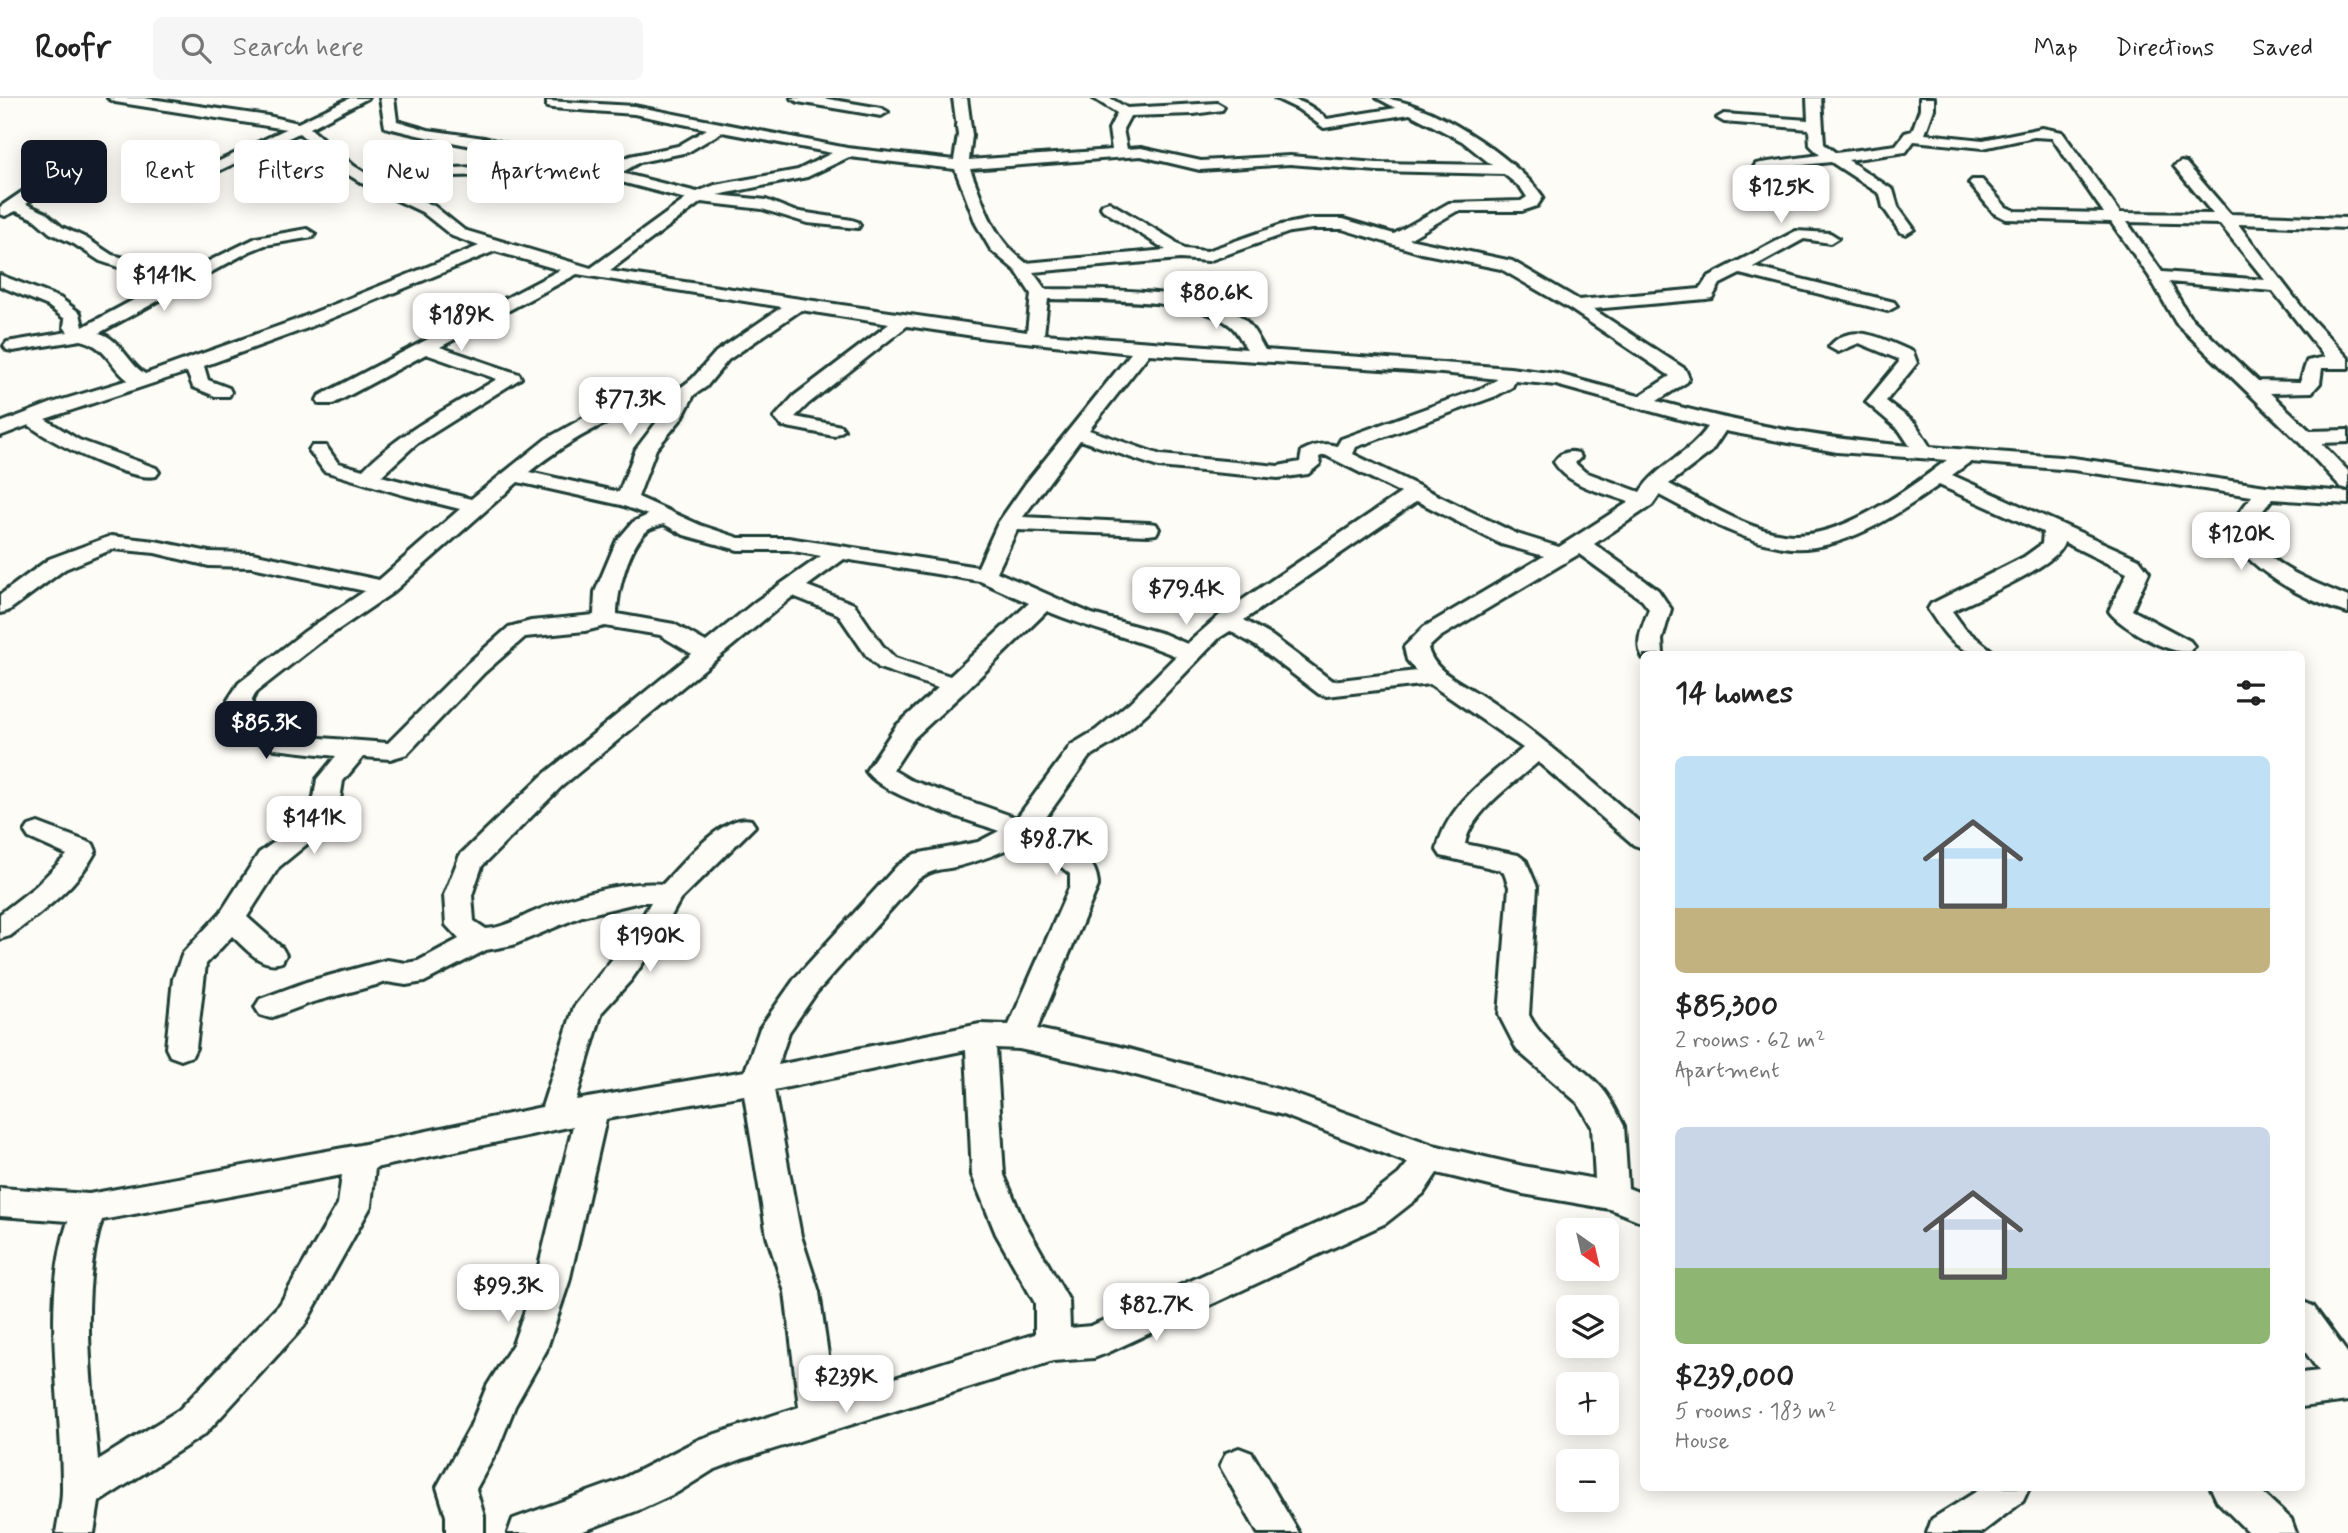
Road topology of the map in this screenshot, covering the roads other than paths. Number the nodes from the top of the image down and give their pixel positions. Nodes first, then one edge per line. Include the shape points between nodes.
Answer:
1 (115, 98) edge
2 (361, 98) edge
3 (387, 98) edge
4 (656, 98) edge
5 (798, 98) edge
6 (960, 98) edge
7 (1100, 98) edge
8 (1282, 98) edge
9 (1384, 98) edge
10 (1814, 98) edge
11 (1927, 98) edge
12 (161, 101) edge
13 (552, 104) dead end
14 (1217, 107) dead end
15 (634, 110) junction
16 (1410, 110) junction
17 (881, 112) dead end
18 (1125, 112) junction
19 (1723, 118) dead end
20 (614, 121) dead end
21 (1815, 125) junction
22 (302, 128) junction
23 (718, 128) junction
24 (1910, 136) junction
25 (470, 140) edge
26 (847, 152) junction
27 (1120, 153) junction
28 (1836, 158) junction
29 (624, 165) edge
30 (961, 165) junction
31 (220, 166) edge
32 (2181, 166) dead end
33 (1761, 167) dead end
34 (1508, 170) junction
35 (624, 178) edge
36 (1977, 183) dead end
37 (698, 197) junction
38 (21, 201) edge
39 (16, 205) junction
40 (1109, 206) dead end
41 (0, 213) edge
42 (2117, 218) junction
43 (2224, 219) junction
44 (852, 225) dead end
45 (2345, 227) edge
46 (1906, 229) dead end
47 (307, 234) dead end
48 (1830, 238) dead end
49 (1394, 241) junction
50 (494, 246) junction
51 (1180, 254) junction
52 (1208, 256) junction
53 (576, 268) junction
54 (1022, 268) junction
55 (1741, 269) junction
56 (1230, 271) dead end
57 (594, 274) junction
58 (2157, 276) junction
59 (0, 280) edge
60 (2279, 286) junction
61 (166, 289) junction
62 (1040, 294) junction
63 (797, 305) junction
64 (1577, 305) junction
65 (1888, 306) dead end
66 (902, 322) junction
67 (76, 331) junction
68 (1035, 338) junction
69 (20, 341) dead end
70 (1145, 347) junction
71 (1838, 347) dead end
72 (428, 349) junction
73 (1258, 353) junction
74 (2344, 362) edge
75 (194, 363) junction
76 (1510, 374) junction
77 (144, 382) junction
78 (2252, 387) junction
79 (222, 391) dead end
80 (685, 393) junction
81 (326, 400) dead end
82 (1640, 404) junction
83 (32, 418) junction
84 (1720, 424) junction
85 (1, 428) edge
86 (834, 430) dead end
87 (1079, 433) junction
88 (2348, 436) edge
89 (2305, 438) junction
90 (319, 450) dead end
91 (1924, 453) junction
92 (1342, 455) junction
93 (1965, 456) junction
94 (1571, 457) dead end
95 (149, 472) dead end
96 (514, 475) junction
97 (1939, 477) junction
98 (367, 478) junction
99 (2348, 483) edge
100 (2266, 492) junction
101 (1415, 493) junction
102 (1650, 493) junction
103 (2348, 498) edge
104 (628, 500) junction
105 (475, 506) junction
106 (664, 516) junction
107 (1009, 523) junction
108 (1148, 529) dead end
109 (2054, 530) junction
110 (1580, 544) junction
111 (841, 552) junction
112 (1558, 554) junction
113 (985, 575) junction
114 (384, 587) junction
115 (792, 588) junction
116 (1043, 602) junction
117 (0, 606) edge
118 (2348, 606) edge
119 (605, 619) junction
120 (1228, 620) junction
121 (2182, 646) dead end
122 (1652, 651) edge
123 (1980, 651) edge
124 (708, 653) junction
125 (1191, 654) junction
126 (1434, 676) junction
127 (957, 686) junction
128 (357, 748) junction
129 (1539, 748) junction
130 (742, 826) dead end
131 (1023, 830) junction
132 (38, 832) dead end
133 (1640, 837) edge
134 (669, 894) junction
135 (231, 919) junction
136 (0, 929) edge
137 (481, 940) junction
138 (272, 955) dead end
139 (270, 1007) dead end
140 (980, 1036) junction
141 (1019, 1037) junction
142 (181, 1048) dead end
143 (757, 1081) junction
144 (593, 1109) junction
145 (555, 1117) junction
146 (360, 1158) junction
147 (1430, 1158) junction
148 (1612, 1196) junction
149 (0, 1202) edge
150 (1640, 1207) edge
151 (89, 1208) junction
152 (2305, 1323) edge
153 (1054, 1345) junction
154 (2348, 1383) edge
155 (2305, 1389) edge
156 (818, 1419) junction
157 (1239, 1466) dead end
158 (2006, 1491) edge
159 (2233, 1491) edge
160 (81, 1492) junction
161 (75, 1533) edge
162 (465, 1533) edge
163 (527, 1533) edge
164 (1280, 1533) edge
165 (1946, 1533) edge
166 (2277, 1533) edge

1 - 12 street
2 - 22 street
3 - 25 street via 390,124
4 - 15 street
5 - 17 street
6 - 30 street via 965,135
7 - 18 street
8 - 16 street via 1303,106 1324,124
9 - 16 street
10 - 21 street
11 - 24 street via 1918,134
12 - 22 street
13 - 15 street
14 - 18 street
15 - 20 street
15 - 23 street
16 - 34 street via 1467,138
18 - 27 street via 1115,129
19 - 21 street
21 - 28 street via 1817,145
22 - 31 street
22 - 50 street via 370,182 428,209 458,233
23 - 26 street
23 - 29 street via 683,149
24 - 28 street via 1901,149
24 - 42 street via 1990,144 2053,133
26 - 30 street
26 - 37 street via 802,174
27 - 30 street
27 - 34 street via 1147,153 1200,166 1290,160
28 - 33 street
28 - 46 street via 1884,188
30 - 54 street via 999,250
32 - 43 street
34 - 49 street via 1527,185 1535,197 1532,203 1454,206
35 - 37 street
36 - 42 street via 2000,210 2012,216
37 - 44 street via 766,205
37 - 57 street
38 - 39 street
39 - 41 street
39 - 61 street via 106,258 143,273 147,284
40 - 51 street
42 - 43 street
42 - 58 street
43 - 45 street
43 - 60 street
47 - 61 street via 244,248
48 - 55 street via 1802,234
49 - 52 street via 1343,225 1312,224 1287,228
49 - 64 street via 1506,265
50 - 53 street
50 - 75 street
51 - 52 street
51 - 54 street
52 - 56 street
53 - 57 street
53 - 72 street
54 - 62 street
55 - 64 street via 1714,281 1706,293
55 - 65 street
57 - 63 street
58 - 60 street
58 - 78 street via 2182,318
59 - 67 street via 54,302 74,317
60 - 74 street via 2301,318
61 - 67 street via 123,315
62 - 68 street
62 - 73 street via 1207,308 1237,322
63 - 66 street
63 - 80 street via 722,356
64 - 82 street via 1678,373 1680,378
66 - 68 street
66 - 86 street via 784,418
67 - 69 street
67 - 77 street via 103,341 129,375
68 - 70 street
70 - 73 street
70 - 87 street
71 - 91 street via 1855,337 1863,338 1907,356 1908,363 1875,402 1908,427
72 - 81 street
72 - 98 street via 512,378 409,440
73 - 76 street
74 - 78 street via 2313,365 2311,383 2305,388
75 - 77 street
75 - 79 street via 200,383
76 - 82 street via 1557,380
76 - 92 street via 1505,383 1489,392 1348,443
77 - 83 street
78 - 89 street
80 - 96 street via 601,416 553,443
80 - 104 street via 683,404 641,458
82 - 84 street
83 - 85 street
83 - 95 street via 66,441
84 - 91 street via 1837,446
84 - 102 street via 1703,448
87 - 92 street via 1158,461 1278,472 1301,470 1316,451 1328,449
87 - 107 street via 1052,460
88 - 89 street
89 - 99 street
90 - 98 street via 331,467
91 - 93 street
92 - 101 street
93 - 97 street
93 - 100 street via 2073,464
94 - 102 street via 1564,462 1578,476
96 - 104 street
96 - 105 street
97 - 102 street via 1851,528 1804,543 1785,542
97 - 109 street
98 - 105 street
100 - 103 street
100 - 118 street via 2239,527 2240,538 2258,560
101 - 112 street via 1509,539
101 - 120 street
102 - 110 street
104 - 106 street
105 - 114 street
106 - 111 street via 738,544 788,544
106 - 119 street via 640,526 627,542 606,592
107 - 108 street
107 - 113 street
109 - 121 street via 2131,564 2138,572 2120,611 2127,619
109 - 123 street via 2053,546 2032,562 1938,609 1957,634
110 - 112 street
110 - 122 street via 1650,595 1660,609 1650,640
111 - 113 street
111 - 115 street
112 - 126 street via 1432,632 1416,648 1419,660
113 - 116 street
114 - 117 street via 252,560 209,559 111,542 57,564
114 - 128 street via 282,659 247,688 240,700 240,727 252,734 314,747
115 - 124 street
115 - 127 street via 846,609 887,663
116 - 125 street
116 - 127 street
119 - 124 street via 666,629
119 - 128 street via 517,632 398,748
120 - 125 street
120 - 126 street via 1264,640 1327,689
124 - 137 street via 552,781 470,862 458,895 460,925
125 - 131 street via 1139,707 1080,751
126 - 129 street
127 - 131 street via 905,732 879,771 913,790
128 - 135 street via 330,779 325,812 269,860
129 - 133 street
129 - 148 street via 1466,815 1453,835 1450,850 1508,862 1516,868 1523,887 1514,1015 1528,1042 1589,1094 1608,1126
130 - 134 street via 713,848
131 - 141 street via 1074,860 1084,872 1084,886
131 - 143 street via 987,849 925,861 907,873 806,985 775,1028
132 - 136 street via 83,851 81,858
134 - 137 street via 640,892 577,907 503,937
134 - 145 street via 645,940 589,1007
135 - 138 street
135 - 142 street via 193,960
137 - 139 street via 424,971 387,971
140 - 141 street
140 - 143 street
140 - 153 street via 988,1174 1008,1224 1052,1301
141 - 147 street via 1288,1104
143 - 144 street
143 - 156 street via 783,1236 802,1292
144 - 145 street
144 - 162 street via 552,1282 528,1351 456,1487
145 - 146 street
146 - 151 street
146 - 160 street via 354,1206 292,1315 192,1422
147 - 148 street
147 - 153 street via 1411,1184 1347,1227 1094,1342
148 - 150 street
149 - 151 street
151 - 160 street via 77,1245 73,1284
152 - 154 street
153 - 156 street
154 - 155 street
156 - 163 street via 700,1457 625,1497
157 - 164 street
158 - 165 street
159 - 166 street
160 - 161 street

